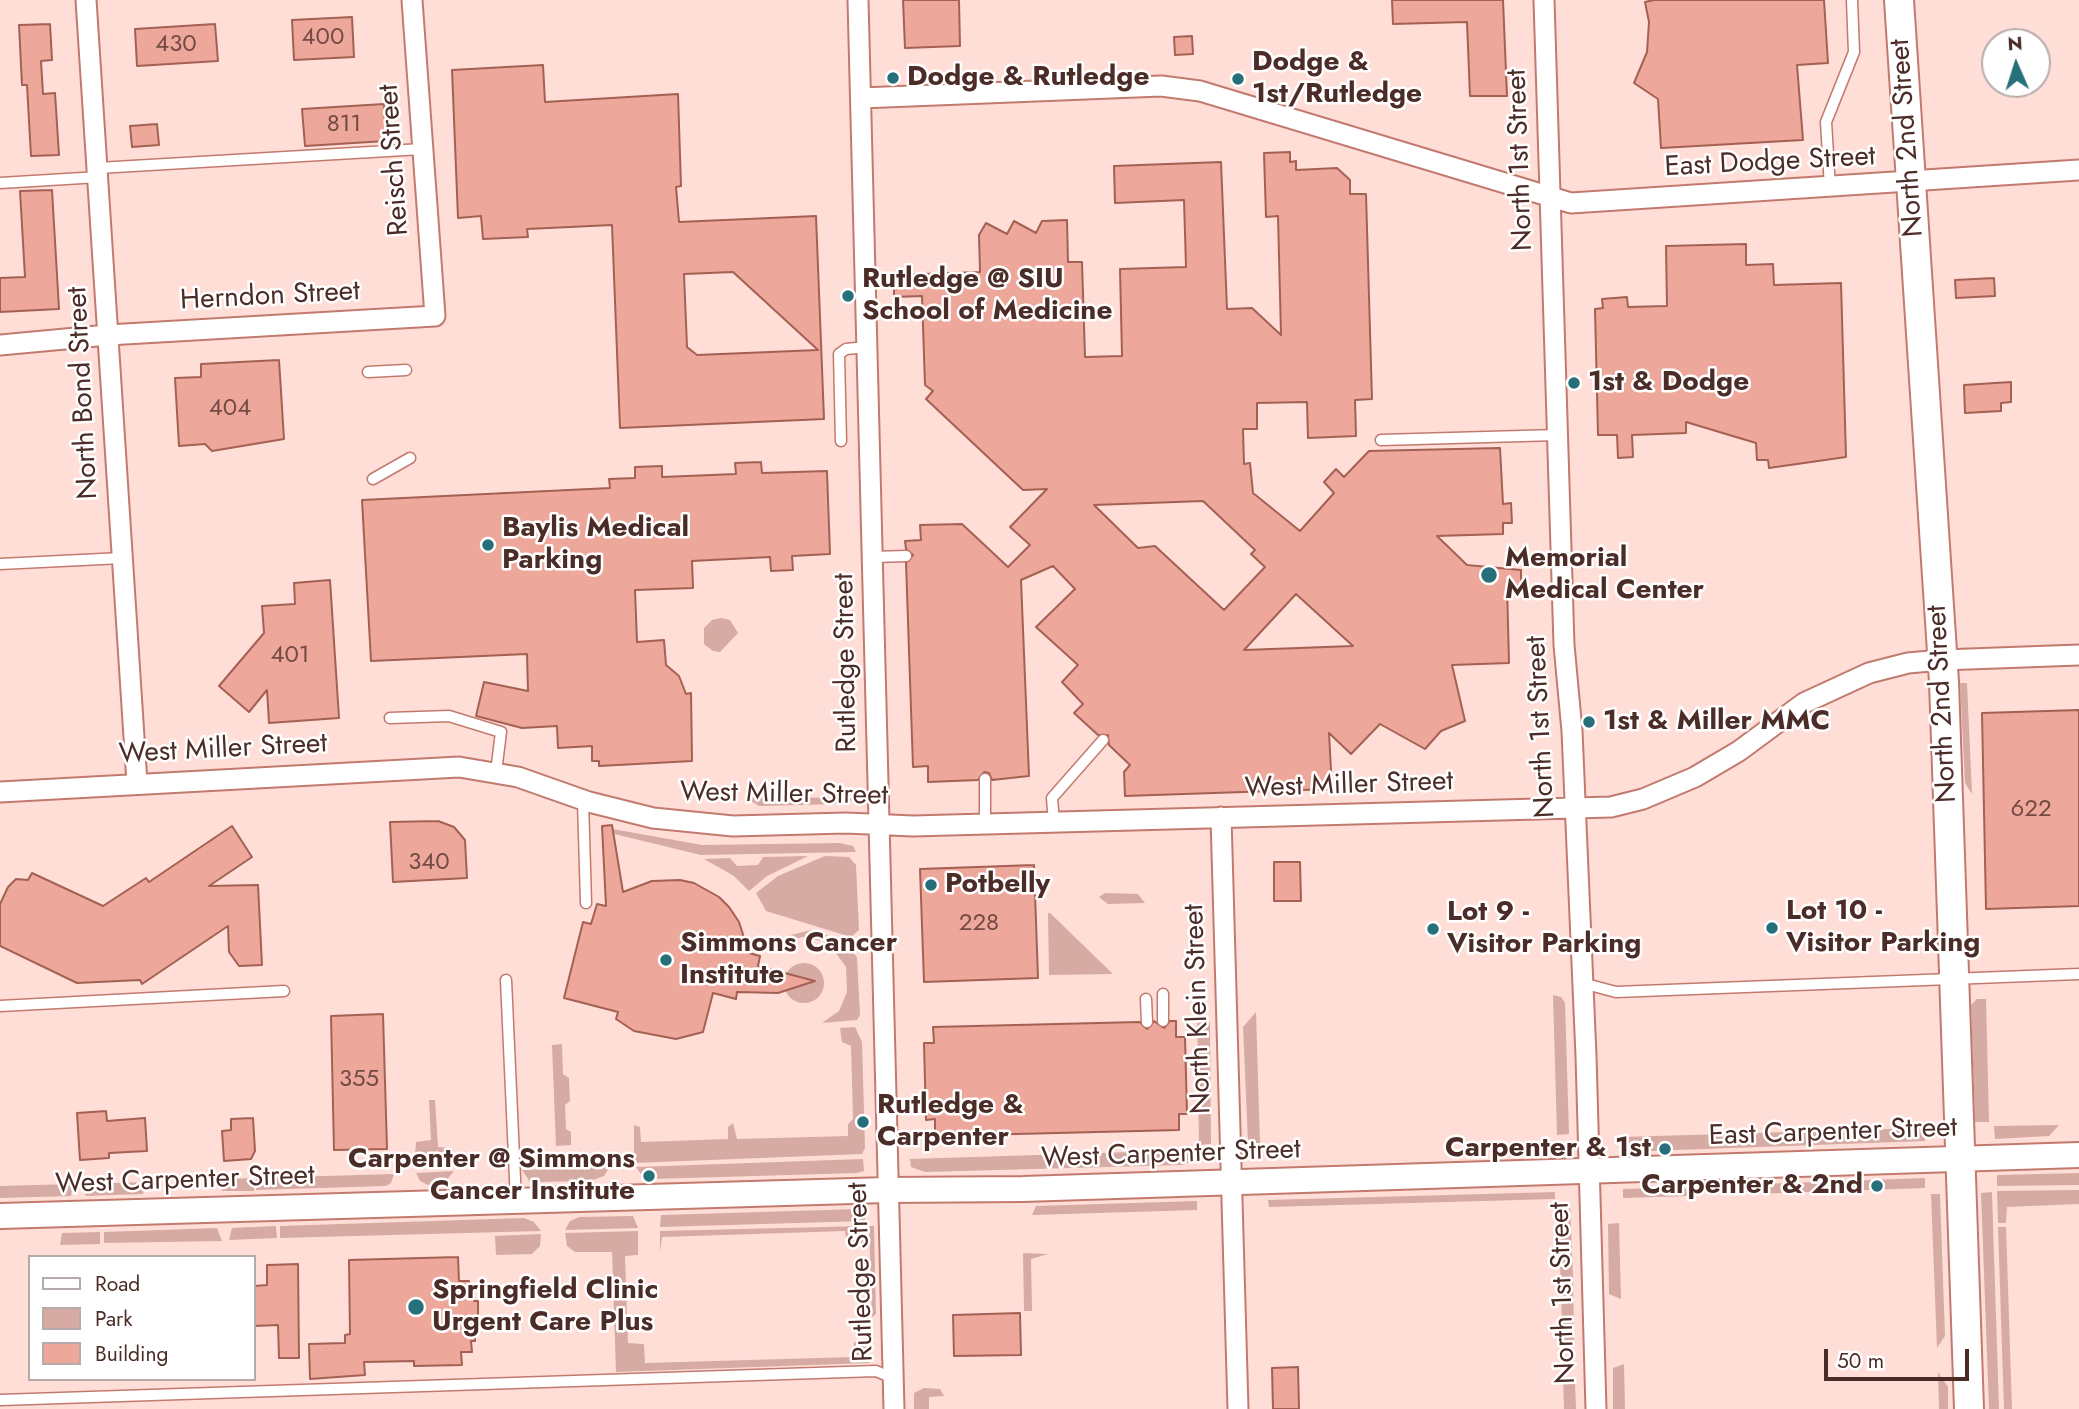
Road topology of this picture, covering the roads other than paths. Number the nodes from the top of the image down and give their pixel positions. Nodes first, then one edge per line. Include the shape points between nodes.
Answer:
1 (86, 0) edge
2 (412, 0) edge
3 (858, 0) edge
4 (1544, 0) edge
5 (1852, 0) edge
6 (1899, 0) edge
7 (861, 98) junction
8 (422, 149) junction
9 (2079, 170) edge
10 (98, 173) junction
11 (0, 183) edge
12 (1910, 183) junction
13 (1830, 187) junction
14 (1550, 196) junction
15 (435, 316) joint
16 (108, 335) junction
17 (0, 345) edge
18 (867, 348) junction
19 (406, 370) dead end
20 (368, 372) dead end
21 (1557, 435) junction
22 (1381, 440) dead end
23 (841, 441) dead end
24 (410, 458) dead end
25 (373, 479) dead end
26 (906, 556) dead end
27 (873, 557) junction
28 (122, 558) junction
29 (0, 564) edge
30 (2079, 655) edge
31 (1942, 660) junction
32 (390, 718) dead end
33 (1103, 740) dead end
34 (496, 772) junction
35 (985, 779) dead end
36 (137, 783) junction
37 (0, 792) edge
38 (583, 799) junction
39 (1575, 808) junction
40 (1221, 817) junction
41 (1054, 822) junction
42 (879, 824) junction
43 (985, 824) junction
44 (586, 903) dead end
45 (2079, 974) edge
46 (1955, 979) junction
47 (506, 980) dead end
48 (1582, 983) junction
49 (284, 991) dead end
50 (1163, 994) dead end
51 (1146, 999) dead end
52 (0, 1006) edge
53 (1147, 1021) dead end
54 (1163, 1021) dead end
55 (2079, 1155) edge
56 (1962, 1159) junction
57 (1589, 1172) junction
58 (1232, 1183) junction
59 (887, 1190) junction
60 (516, 1201) junction
61 (0, 1216) edge
62 (893, 1378) junction
63 (0, 1400) edge
64 (894, 1409) edge
65 (1238, 1409) edge
66 (1596, 1409) edge
67 (1969, 1409) edge

1 - 10 street, North Bond Street
2 - 8 street, Reisch Street
3 - 7 street, Rutledge Street
4 - 14 street, North 1st Street
5 - 13 lane via 1854,52 1826,122
6 - 12 main road, North 2nd Street
7 - 14 street, East Dodge Street via 1161,86 1192,90
7 - 18 street, Rutledge Street
8 - 10 lane
8 - 15 street, Reisch Street
9 - 12 street, East Dodge Street
10 - 11 lane
10 - 16 street, North Bond Street
12 - 13 street, East Dodge Street
12 - 31 main road, North 2nd Street
13 - 14 street, East Dodge Street via 1571,203
14 - 21 street, North 1st Street
15 - 16 street, Herndon Street
16 - 17 street, Herndon Street
16 - 28 street, North Bond Street
18 - 23 lane via 839,354
18 - 27 street, Rutledge Street
19 - 20 lane via 388,366
21 - 22 lane
21 - 39 street, North 1st Street
24 - 25 lane
26 - 27 lane
27 - 42 street, Rutledge Street
28 - 29 lane
28 - 36 street, North Bond Street
30 - 31 street, West Miller Street
31 - 39 street, West Miller Street via 1908,663 1836,686 1804,703 1739,751 1663,792 1620,806
31 - 46 main road, North 2nd Street
32 - 34 lane via 449,716 501,732
33 - 41 lane via 1052,798
34 - 36 street, West Miller Street via 420,767
34 - 38 street, West Miller Street
35 - 43 lane
36 - 37 street, West Miller Street
38 - 42 street, West Miller Street via 699,825
38 - 44 lane
39 - 40 street, West Miller Street
39 - 48 street, North 1st Street
40 - 41 street, West Miller Street
40 - 58 street, North Klein Street
41 - 43 street, West Miller Street
42 - 43 street, West Miller Street
42 - 59 street, Rutledge Street
45 - 46 lane
46 - 48 lane via 1616,992
46 - 56 main road, North 2nd Street
47 - 60 lane
48 - 57 street, North 1st Street
49 - 52 lane
50 - 54 lane
51 - 53 lane
55 - 56 street, East Carpenter Street
56 - 57 street, East Carpenter Street
56 - 67 main road, North 2nd Street
57 - 58 street, West Carpenter Street
57 - 66 street, North 1st Street
58 - 59 street, West Carpenter Street
58 - 65 street, North Klein Street
59 - 60 street, West Carpenter Street
59 - 62 street, Rutledge Street
60 - 61 street, West Carpenter Street
62 - 63 lane via 876,1371
62 - 64 street, Rutledge Street

